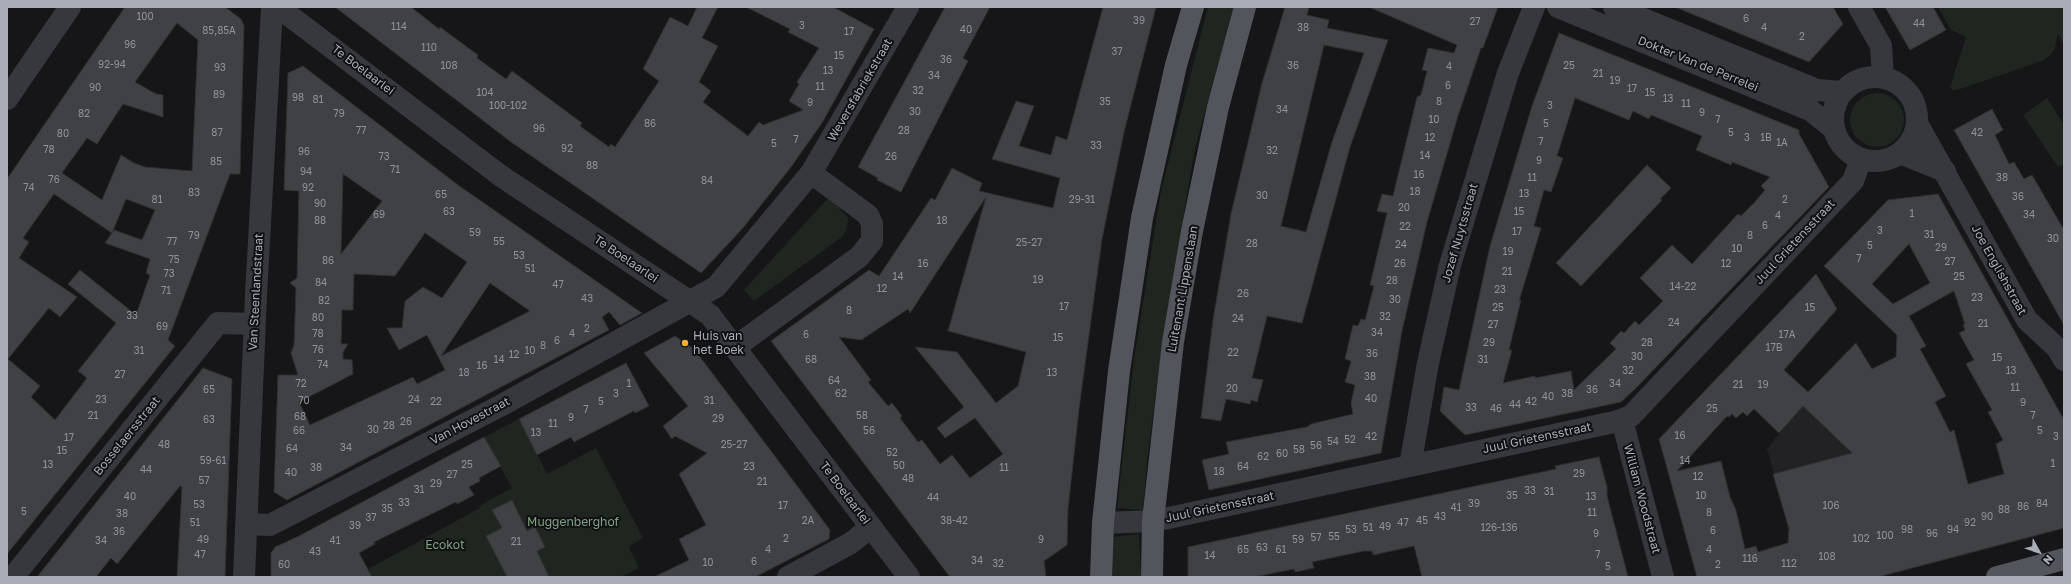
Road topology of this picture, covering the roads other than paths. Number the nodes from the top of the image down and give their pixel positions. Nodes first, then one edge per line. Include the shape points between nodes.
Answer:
1 (70, 7) edge
2 (272, 7) edge
3 (278, 7) edge
4 (1192, 7) edge
5 (1245, 7) edge
6 (1534, 7) edge
7 (1558, 7) edge
8 (1614, 7) edge
9 (1859, 7) edge
10 (902, 9) edge
11 (1883, 78) junction
12 (1842, 92) junction
13 (7, 99) edge
14 (1917, 123) junction
15 (1834, 129) junction
16 (1900, 153) junction
17 (1861, 159) junction
18 (1945, 171) junction
19 (811, 173) junction
20 (690, 302) junction
21 (254, 324) junction
22 (735, 347) junction
23 (2064, 360) edge
24 (1622, 420) junction
25 (1410, 466) junction
26 (1153, 521) junction
27 (1103, 523) junction
28 (246, 524) junction
29 (871, 528) junction
30 (2064, 559) edge
31 (13, 577) edge
32 (244, 577) edge
33 (788, 577) edge
34 (909, 577) edge
35 (1101, 577) edge
36 (1152, 577) edge
37 (1663, 577) edge
38 (1997, 577) edge

1 - 13 street
2 - 21 street, Van Steenlandstraat
3 - 20 street, Te Boelaarlei via 501,176
4 - 27 main road via 1176,65 1142,218 1119,371
5 - 26 main road, Luitenant Lippenslaan via 1218,107 1192,231 1173,342
6 - 25 street, Jozef Nuytsstraat via 1508,73 1450,264 1428,363
7 - 15 street, Dokter Van de Perrelei via 1810,110
8 - 12 street, Dokter Van de Perrelei via 1817,90
9 - 11 street via 1881,46
10 - 19 street, Weversfabriekstraat
11 - 12 street via 1860,79
11 - 14 street via 1905,89 1916,110
12 - 15 street via 1833,116
14 - 16 street via 1909,145
14 - 18 street, Joe Englishstraat
15 - 17 street, Dokter Van de Perrelei via 1844,147
16 - 17 street via 1882,160
16 - 18 street
17 - 24 street, Juul Grietensstraat via 1853,181 1639,408
18 - 23 street, Joe Englishstraat via 2027,320 2057,348
19 - 20 street, Weversfabriekstraat via 716,287
19 - 22 street via 868,215 872,224 872,240 859,257
20 - 22 street, Te Boelaarlei via 710,314
20 - 28 street, Van Hovestraat via 500,406 270,525
21 - 28 street, Van Steenlandstraat
21 - 31 street, Bosselaersstraat via 218,323
22 - 29 street, Te Boelaarlei
24 - 25 street, Juul Grietensstraat
24 - 37 street, William Woodstraat
25 - 26 street, Juul Grietensstraat
26 - 27 street, Juul Grietensstraat
26 - 36 main road, Luitenant Lippenslaan
27 - 35 main road
28 - 32 street, Van Steenlandstraat
29 - 33 street via 851,543
29 - 34 street, Te Boelaarlei
30 - 38 main road

